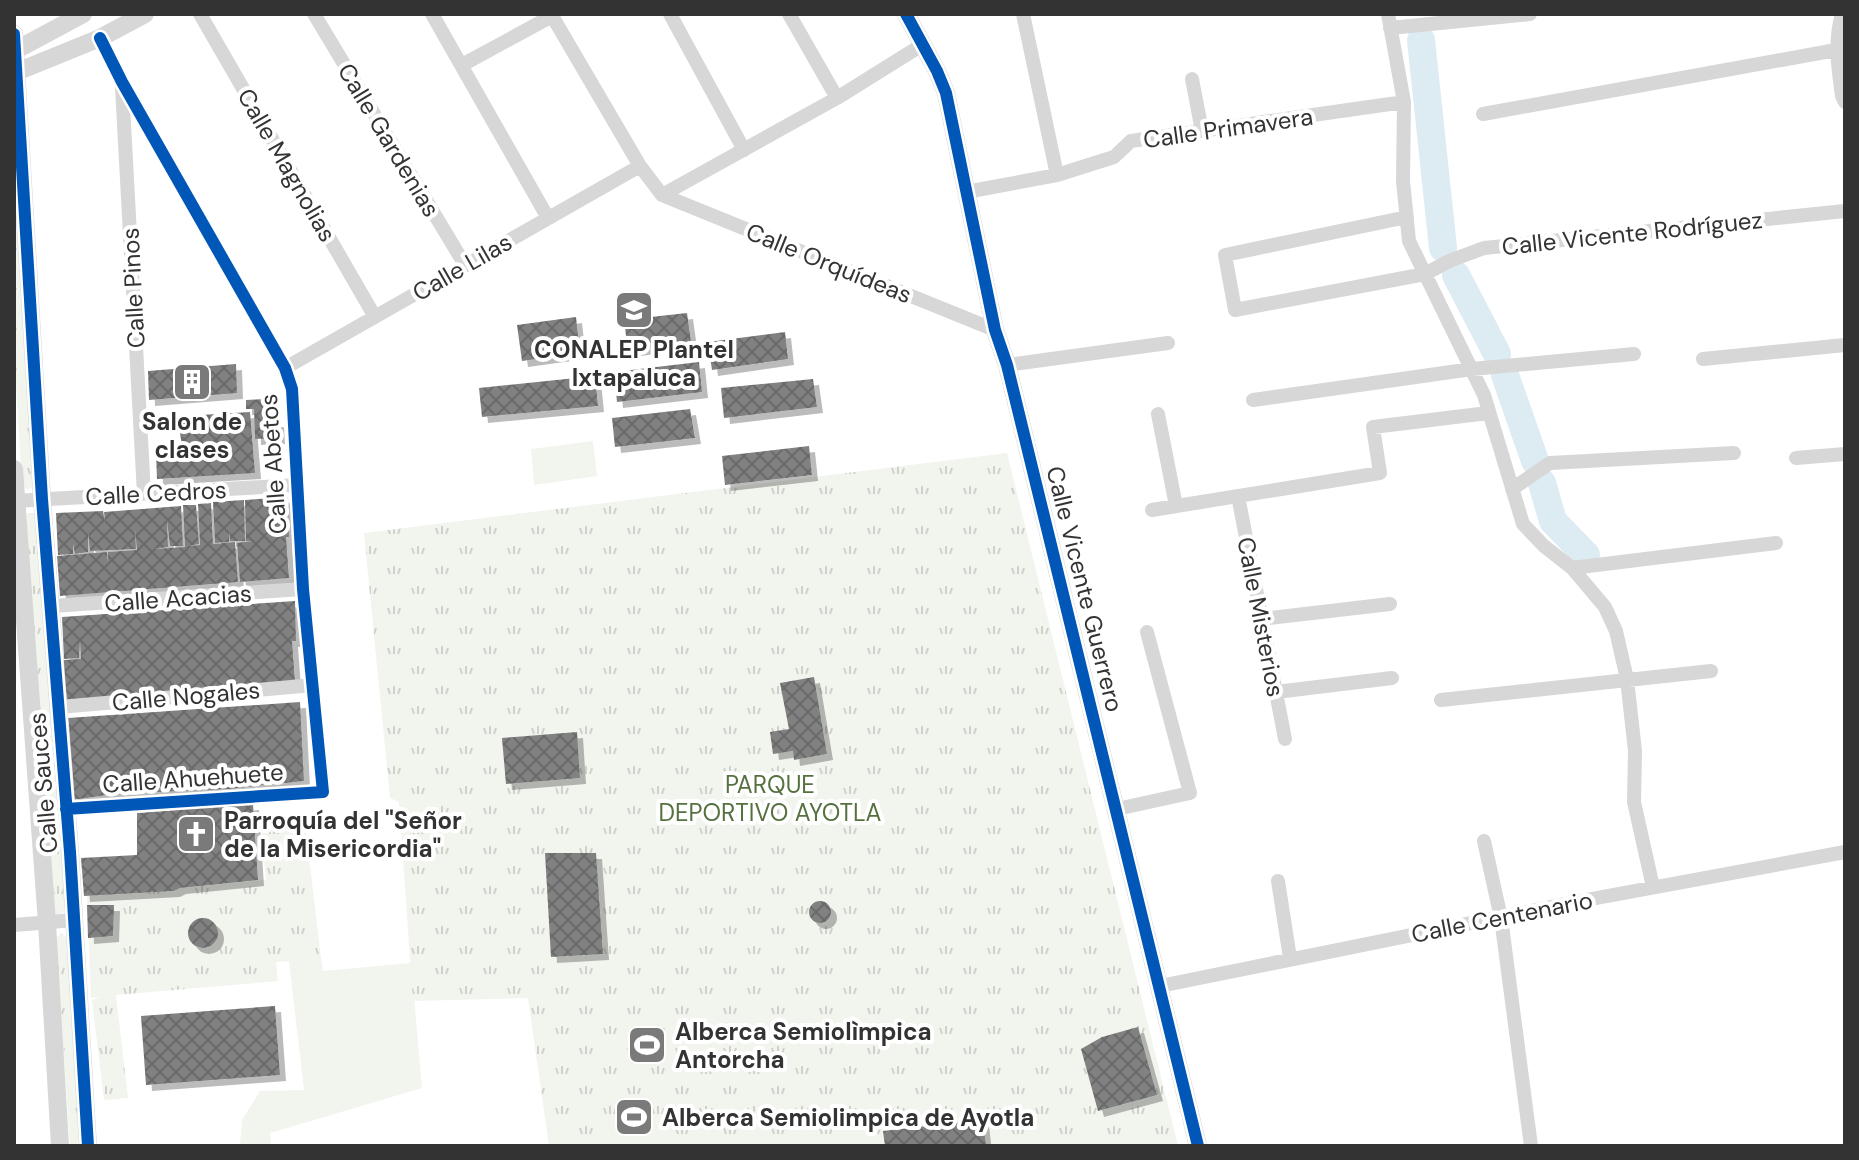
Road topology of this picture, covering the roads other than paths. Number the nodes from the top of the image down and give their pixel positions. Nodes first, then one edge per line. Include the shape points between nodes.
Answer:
1 (83, 14) edge
2 (145, 14) edge
3 (200, 14) edge
4 (314, 14) edge
5 (432, 14) edge
6 (670, 14) edge
7 (789, 14) edge
8 (906, 14) edge
9 (1023, 14) edge
10 (1530, 14) edge
11 (1842, 14) edge
12 (551, 15) edge
13 (1389, 21) edge
14 (100, 38) junction
15 (15, 45) edge
16 (922, 45) junction
17 (1836, 50) junction
18 (462, 65) junction
19 (14, 73) edge
20 (1192, 79) dead end
21 (122, 82) junction
22 (837, 98) junction
23 (1404, 102) junction
24 (1845, 102) edge
25 (1483, 114) dead end
26 (1202, 131) junction
27 (744, 150) junction
28 (640, 166) junction
29 (1057, 175) junction
30 (966, 192) junction
31 (662, 195) junction
32 (1845, 211) edge
33 (1407, 217) junction
34 (548, 218) junction
35 (465, 265) junction
36 (1425, 274) junction
37 (375, 317) junction
38 (995, 330) junction
39 (1168, 343) dead end
40 (1845, 345) edge
41 (1634, 354) dead end
42 (1703, 359) dead end
43 (1007, 365) junction
44 (285, 368) junction
45 (1472, 369) junction
46 (1253, 400) dead end
47 (1488, 413) junction
48 (1158, 414) dead end
49 (1734, 453) dead end
50 (1845, 454) edge
51 (1796, 458) dead end
52 (14, 469) edge
53 (298, 485) junction
54 (1512, 489) junction
55 (144, 494) junction
56 (1238, 496) junction
57 (42, 499) junction
58 (15, 500) edge
59 (1176, 506) junction
60 (1152, 510) dead end
61 (1776, 543) dead end
62 (1572, 568) junction
63 (303, 589) junction
64 (1390, 604) dead end
65 (52, 606) junction
66 (1261, 619) junction
67 (1147, 632) dead end
68 (1711, 671) dead end
69 (1392, 678) dead end
70 (1627, 679) junction
71 (314, 685) junction
72 (1276, 692) junction
73 (1441, 700) dead end
74 (59, 707) junction
75 (1285, 739) dead end
76 (323, 792) joint
77 (66, 809) junction
78 (1117, 809) junction
79 (1484, 841) dead end
80 (1845, 852) edge
81 (1278, 881) dead end
82 (1653, 887) junction
83 (1501, 918) junction
84 (75, 920) junction
85 (47, 923) junction
86 (14, 925) edge
87 (1290, 958) junction
88 (1160, 986) junction
89 (60, 1146) edge
90 (88, 1146) edge
91 (1198, 1146) edge
92 (1531, 1146) edge

1 - 15 street
2 - 14 street
3 - 37 street, Calle Magnolias
4 - 35 street, Calle Gardenias
5 - 18 street
6 - 27 street
7 - 22 street
8 - 16 street, Calle Vicente Guerrero
9 - 29 street
10 - 13 street
11 - 17 street
12 - 18 street
12 - 28 street
13 - 23 street
14 - 19 street
14 - 21 street, Calle Abetos
15 - 19 street, Calle Sauces
16 - 22 street
16 - 30 street, Calle Vicente Guerrero via 946,93
17 - 24 street
17 - 25 street
18 - 34 street
19 - 57 street, Calle Sauces
20 - 26 street
21 - 44 street, Calle Abetos
21 - 55 street, Calle Pinos
22 - 27 street
23 - 26 street, Calle Primavera
23 - 33 street
26 - 29 street, Calle Primavera via 1131,141 1114,157
27 - 31 street
28 - 31 street
28 - 34 street, Calle Lilas
29 - 30 street, Calle Primavera
30 - 38 street, Calle Vicente Guerrero
31 - 38 street, Calle Orquídeas
32 - 36 street, Calle Vicente Rodríguez via 1484,248
33 - 36 street via 1409,241
33 - 36 street, Calle Vicente Rodríguez via 1225,255 1235,310
34 - 35 street, Calle Lilas
35 - 37 street, Calle Lilas
36 - 45 street
37 - 44 street, Calle Lilas
38 - 43 street, Calle Vicente Guerrero
39 - 43 street
40 - 42 street
41 - 45 street
43 - 78 street, Calle Vicente Guerrero
44 - 53 street, Calle Abetos via 292,389
45 - 46 street
45 - 47 street
47 - 54 street
47 - 56 street via 1373,427 1380,473
48 - 59 street
49 - 54 street via 1550,463
50 - 51 street
52 - 58 street, Calle Sauces
53 - 55 street, Calle Cedros
53 - 63 street, Calle Abetos
54 - 62 street via 1523,524
55 - 57 street, Calle Cedros
56 - 59 street
56 - 66 street, Calle Misterios
57 - 58 street, Calle Cedros
57 - 65 street, Calle Sauces
58 - 85 street, Calle Sauces
59 - 60 street
61 - 62 street
62 - 70 street via 1605,607
63 - 65 street, Calle Acacias
63 - 71 street, Calle Abetos
64 - 66 street
65 - 74 street, Calle Sauces
66 - 72 street, Calle Misterios
67 - 78 street via 1190,793
68 - 70 street
69 - 72 street
70 - 73 street
70 - 82 street via 1634,802
71 - 74 street, Calle Nogales
71 - 76 street, Calle Abetos
72 - 75 street, Calle Misterios
74 - 77 street, Calle Sauces
76 - 77 street, Calle Ahuehuete
77 - 84 street, Calle Sauces
78 - 88 street, Calle Vicente Guerrero
79 - 83 street
80 - 82 street, Calle Centenario
81 - 87 street
82 - 83 street, Calle Centenario
83 - 87 street, Calle Centenario
83 - 92 street
84 - 85 street
84 - 90 street, Calle Sauces
85 - 86 street
85 - 89 street, Calle Sauces
87 - 88 street, Calle Centenario
88 - 91 street, Calle Vicente Guerrero

